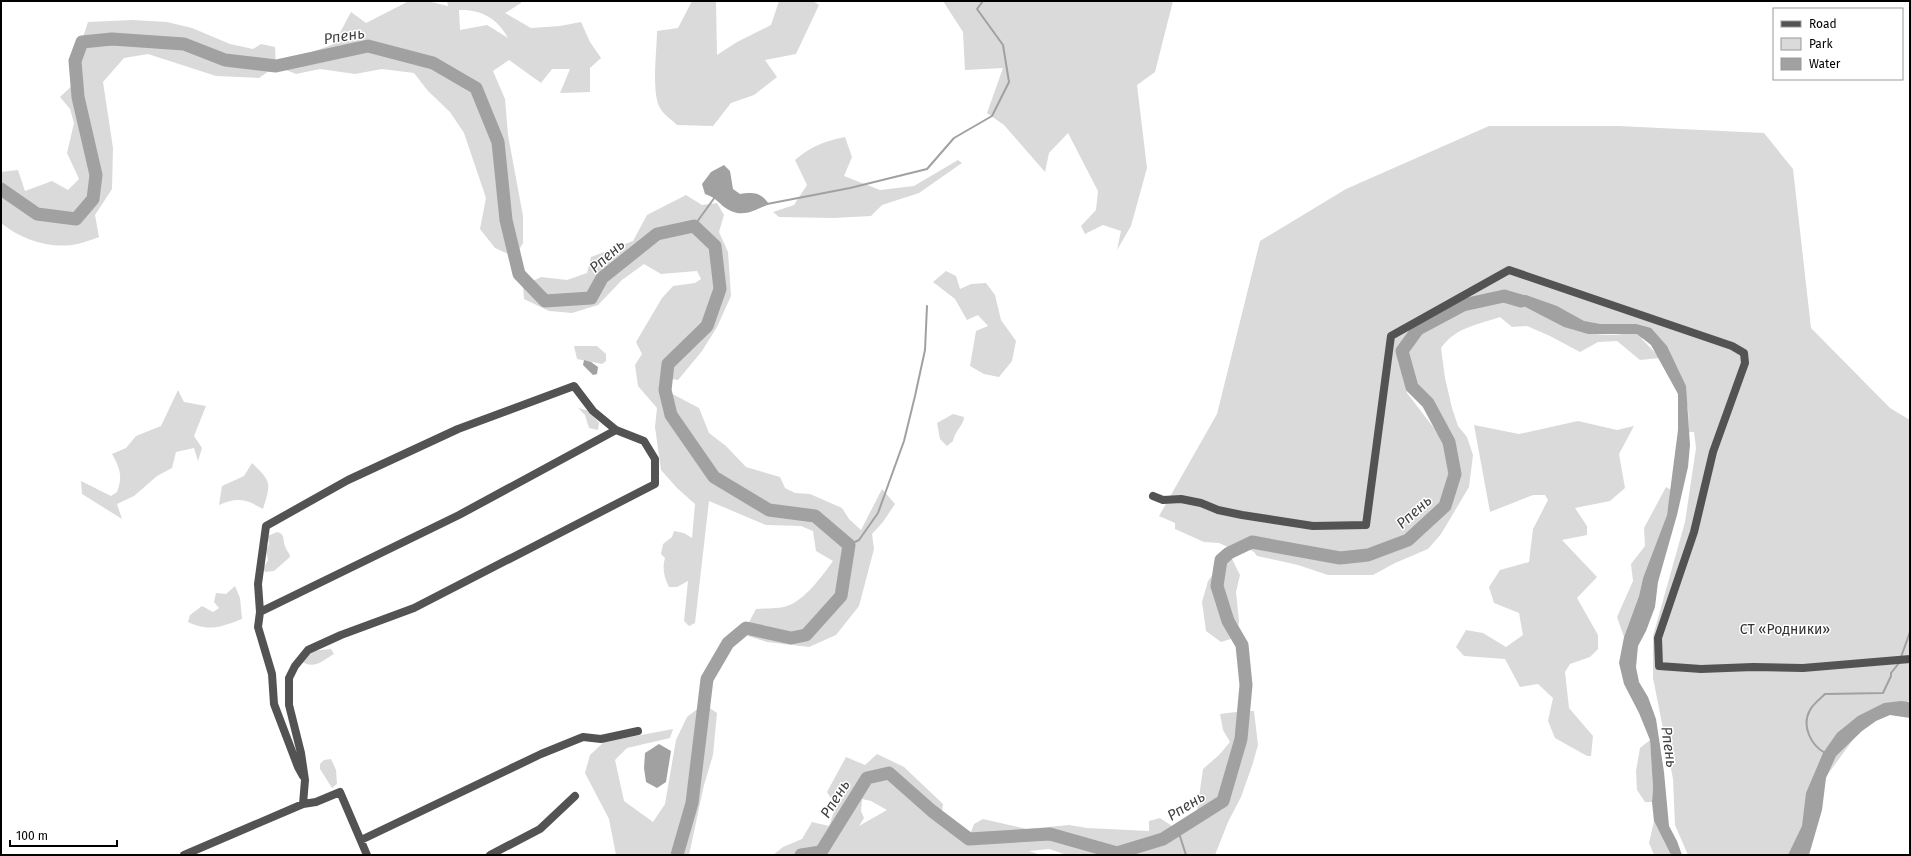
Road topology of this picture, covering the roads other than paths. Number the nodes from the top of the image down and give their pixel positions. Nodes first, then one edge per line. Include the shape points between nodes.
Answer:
1 (616, 430) junction
2 (1153, 496) dead end
3 (260, 612) junction
4 (1910, 659) edge
5 (638, 732) dead end
6 (305, 780) junction
7 (575, 796) dead end
8 (302, 804) junction
9 (361, 840) junction
10 (184, 855) edge
11 (367, 855) edge
12 (490, 855) edge

1 - 3 street via 459,515
1 - 3 street via 593,412 574,386 458,429 348,480 266,526 258,584
1 - 6 street via 644,441 655,459 655,484 414,608 308,650 289,678 289,705
2 - 4 street via 1163,500 1181,499 1201,503 1242,515 1313,526 1366,525 1391,336 1509,270 1732,346 1744,353 1745,363 1713,452 1694,532 1658,638 1659,666 1701,669 1803,668
3 - 6 street via 258,627 272,674 274,704
5 - 9 street via 601,739 583,737 541,754
6 - 8 street
7 - 12 street via 540,829
8 - 9 street via 316,802 340,792
8 - 10 street
9 - 11 street

